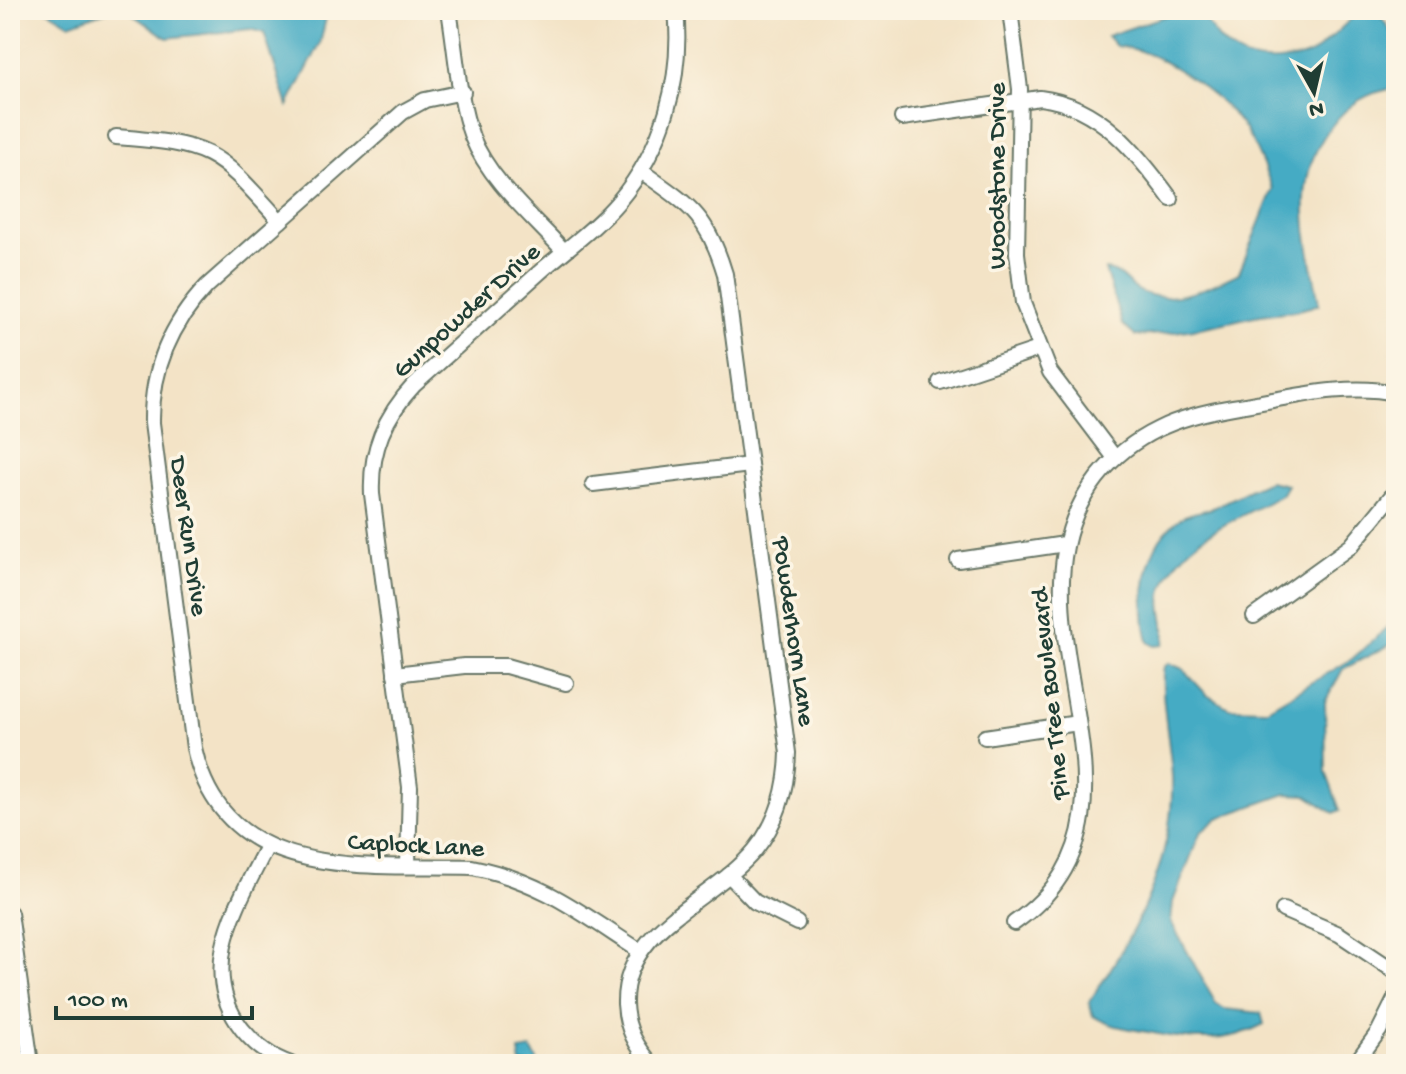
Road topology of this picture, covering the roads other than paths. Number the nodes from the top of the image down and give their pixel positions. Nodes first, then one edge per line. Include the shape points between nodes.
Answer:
1 (449, 10) edge
2 (676, 10) edge
3 (1010, 10) edge
4 (463, 92) junction
5 (1020, 100) junction
6 (902, 118) dead end
7 (116, 137) dead end
8 (641, 171) junction
9 (1171, 199) dead end
10 (280, 221) junction
11 (564, 251) junction
12 (1039, 349) junction
13 (940, 382) dead end
14 (1396, 393) edge
15 (1115, 458) junction
16 (750, 465) junction
17 (593, 484) dead end
18 (1396, 491) edge
19 (1065, 544) junction
20 (958, 560) dead end
21 (1254, 616) dead end
22 (395, 674) junction
23 (566, 683) dead end
24 (1078, 723) junction
25 (985, 737) dead end
26 (267, 846) junction
27 (408, 865) junction
28 (729, 875) junction
29 (1283, 910) dead end
30 (10, 913) edge
31 (797, 923) dead end
32 (1014, 923) dead end
33 (12, 947) edge
34 (640, 951) junction
35 (1396, 972) edge
36 (1396, 997) edge
37 (31, 1064) edge
38 (291, 1064) edge
39 (652, 1064) edge
40 (1355, 1064) edge

1 - 4 street
2 - 8 street, Gunpowder Drive via 672,93
3 - 5 street, Woodstone Drive
4 - 10 street, Deer Run Drive via 425,100 403,112
4 - 11 street via 481,154
5 - 6 street
5 - 9 street via 1059,101 1102,123 1136,152
5 - 12 street, Woodstone Drive via 1018,266 1023,303
7 - 10 street via 183,143 215,155
8 - 11 street, Gunpowder Drive via 613,207
8 - 16 street, Powderhorn Lane via 690,206 718,250 729,293
10 - 26 street, Deer Run Drive via 207,286 180,318 161,356 151,410 196,755 218,803
11 - 22 street, Gunpowder Drive via 414,385 391,412 379,437 372,494
12 - 13 street
12 - 15 street, Woodstone Drive via 1066,396
14 - 15 street, Pine Tree Boulevard via 1342,390 1199,413 1154,429
15 - 19 street, Pine Tree Boulevard via 1082,500
16 - 17 street
16 - 28 street, Powderhorn Lane via 788,766 768,831
18 - 21 street via 1351,546
19 - 20 street
19 - 24 street, Pine Tree Boulevard via 1060,601
22 - 23 street via 506,666
22 - 27 street, Gunpowder Drive via 410,787
24 - 25 street
24 - 32 street, Pine Tree Boulevard via 1086,789 1076,843 1047,896
26 - 27 street, Caplock Lane via 312,862
26 - 38 street via 227,930 221,971 237,1022 267,1052
27 - 34 street, Caplock Lane via 472,867 519,877
28 - 31 street via 755,902
28 - 34 street, Powderhorn Lane
29 - 35 street via 1339,934
30 - 33 street
33 - 37 street
34 - 39 street, Powderhorn Lane via 627,981 626,1010 633,1038
36 - 40 street

